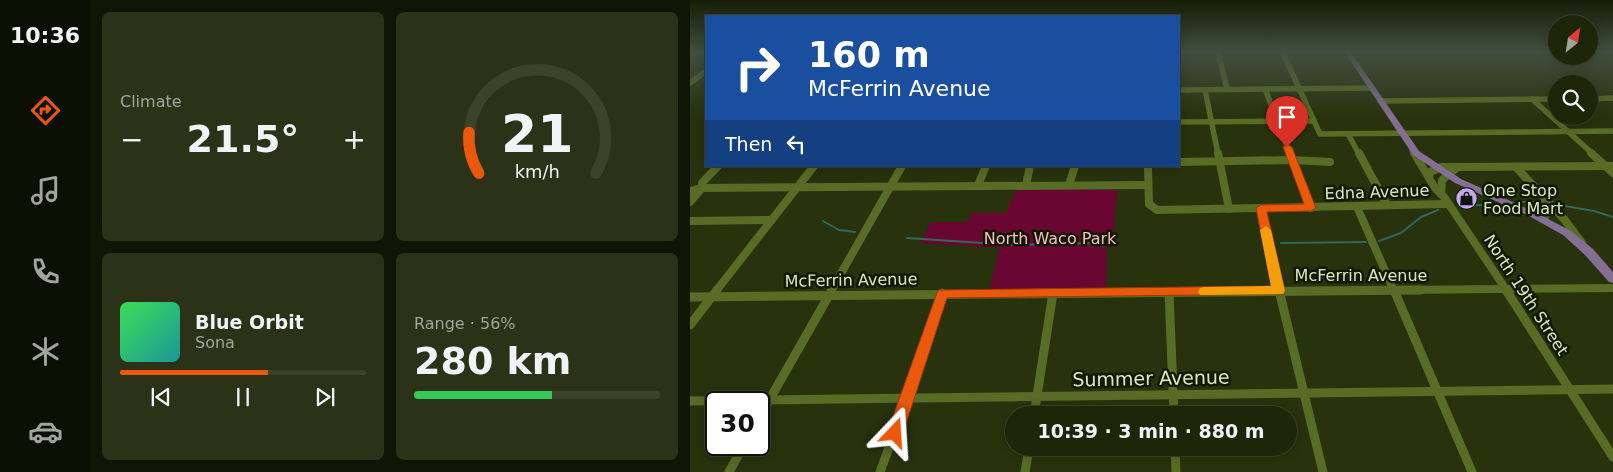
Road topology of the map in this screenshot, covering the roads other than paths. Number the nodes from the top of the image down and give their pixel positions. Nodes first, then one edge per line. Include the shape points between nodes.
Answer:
1 (703, 73) edge
2 (1223, 73) edge
3 (1292, 73) edge
4 (1362, 73) edge
5 (690, 83) edge
6 (1299, 88) junction
7 (1372, 88) junction
8 (1227, 89) junction
9 (1265, 89) junction
10 (1180, 90) edge
11 (1205, 90) junction
12 (1598, 98) edge
13 (1603, 98) junction
14 (1613, 98) edge
15 (1532, 99) junction
16 (1548, 99) edge
17 (1380, 101) junction
18 (1613, 106) edge
19 (1277, 121) junction
20 (1314, 121) junction
21 (1180, 122) edge
22 (1212, 122) junction
23 (1613, 131) edge
24 (1568, 132) junction
25 (1348, 134) junction
26 (1402, 134) junction
27 (1411, 148) junction
28 (1292, 160) junction
29 (1220, 161) junction
30 (1180, 162) edge
31 (1330, 162) dead end
32 (1609, 166) edge
33 (717, 167) edge
34 (813, 167) edge
35 (901, 167) edge
36 (986, 167) edge
37 (1030, 167) edge
38 (1075, 167) edge
39 (1148, 167) edge
40 (1458, 167) junction
41 (1436, 168) junction
42 (1516, 168) junction
43 (1613, 173) edge
44 (1448, 175) junction
45 (1429, 178) junction
46 (978, 185) junction
47 (1026, 185) junction
48 (1070, 185) junction
49 (1148, 185) junction
50 (797, 186) junction
51 (890, 186) junction
52 (702, 188) junction
53 (690, 191) edge
54 (1442, 194) junction
55 (1541, 196) junction
56 (690, 202) edge
57 (1448, 204) junction
58 (1387, 206) junction
59 (1357, 207) junction
60 (1229, 208) junction
61 (1261, 208) junction
62 (1311, 208) junction
63 (771, 220) junction
64 (1544, 220) junction
65 (690, 221) edge
66 (1589, 252) junction
67 (1613, 279) edge
68 (1613, 288) edge
69 (1507, 289) junction
70 (1279, 291) junction
71 (1395, 291) junction
72 (1169, 292) junction
73 (942, 293) junction
74 (1052, 293) junction
75 (828, 296) junction
76 (690, 297) edge
77 (712, 297) junction
78 (690, 325) edge
79 (1568, 389) junction
80 (1613, 389) edge
81 (1435, 392) junction
82 (1304, 394) junction
83 (1173, 396) junction
84 (1037, 397) junction
85 (770, 399) edge
86 (907, 399) junction
87 (690, 401) edge
88 (705, 401) edge
89 (770, 401) edge
90 (1036, 406) edge
91 (1174, 406) edge
92 (738, 456) edge
93 (1028, 456) edge
94 (1175, 456) edge
95 (1613, 457) edge
96 (729, 472) edge
97 (880, 472) edge
98 (1025, 472) edge
99 (1176, 472) edge
100 (1323, 472) edge
101 (1472, 472) edge

1 - 5 street
2 - 8 street
3 - 6 street
4 - 7 main road, North 19th Street
6 - 7 street
6 - 9 street
6 - 20 street
7 - 17 main road, North 19th Street
8 - 9 street
8 - 11 street
9 - 19 street
10 - 11 street
11 - 22 street
12 - 13 street
13 - 14 street
13 - 18 street
15 - 16 street
15 - 17 street
15 - 24 street
17 - 26 main road, North 19th Street
19 - 20 street
19 - 22 street
19 - 28 street
20 - 25 street via 1320,134
21 - 22 street
22 - 29 street
23 - 24 street
24 - 26 street
24 - 32 street
25 - 26 street
25 - 58 street
26 - 27 main road, North 19th Street
27 - 41 main road
27 - 45 street, North 19th Street
28 - 29 street
28 - 31 street
28 - 62 street
29 - 30 street
29 - 60 street
32 - 42 street
32 - 43 street
33 - 52 street via 702,183
34 - 50 street
35 - 51 street
36 - 46 street
37 - 47 street
38 - 48 street
39 - 49 street
40 - 41 street
40 - 42 street
40 - 44 street
41 - 44 main road
41 - 45 street via 1430,172
42 - 55 street
44 - 54 street via 1440,183
44 - 64 main road
45 - 54 street, North 19th Street
46 - 47 street
46 - 51 street
47 - 48 street
48 - 49 street
49 - 60 street, Edna Avenue via 1149,204 1157,210
50 - 51 street
50 - 52 street
50 - 63 street
51 - 75 street
52 - 53 street
52 - 56 street
54 - 57 street, North 19th Street
55 - 64 street via 1548,207
55 - 66 street
57 - 58 street, Edna Avenue
57 - 69 street, North 19th Street
58 - 59 street, Edna Avenue
59 - 62 street, Edna Avenue
59 - 71 street
60 - 61 street, Edna Avenue
61 - 62 street, Edna Avenue
61 - 70 street
63 - 65 street
63 - 77 street
64 - 66 main road
66 - 67 main road
68 - 69 street, McFerrin Avenue
69 - 71 street, McFerrin Avenue
69 - 79 street, North 19th Street
70 - 71 street, McFerrin Avenue
70 - 72 street, McFerrin Avenue
70 - 82 street
71 - 81 street
72 - 74 street, McFerrin Avenue
72 - 83 street
73 - 74 street, McFerrin Avenue
73 - 75 street, McFerrin Avenue
73 - 86 street
74 - 84 street
75 - 77 street, McFerrin Avenue
75 - 85 street
76 - 77 street, McFerrin Avenue
77 - 78 street
79 - 80 street, Summer Avenue
79 - 81 street, Summer Avenue
79 - 95 street, North 19th Street
81 - 82 street, Summer Avenue
81 - 101 street
82 - 83 street, Summer Avenue
82 - 100 street
83 - 84 street, Summer Avenue
83 - 91 street
84 - 86 street, Summer Avenue
84 - 90 street
86 - 89 street, Summer Avenue
86 - 97 street
87 - 88 street, Summer Avenue
92 - 96 street
93 - 98 street
94 - 99 street

